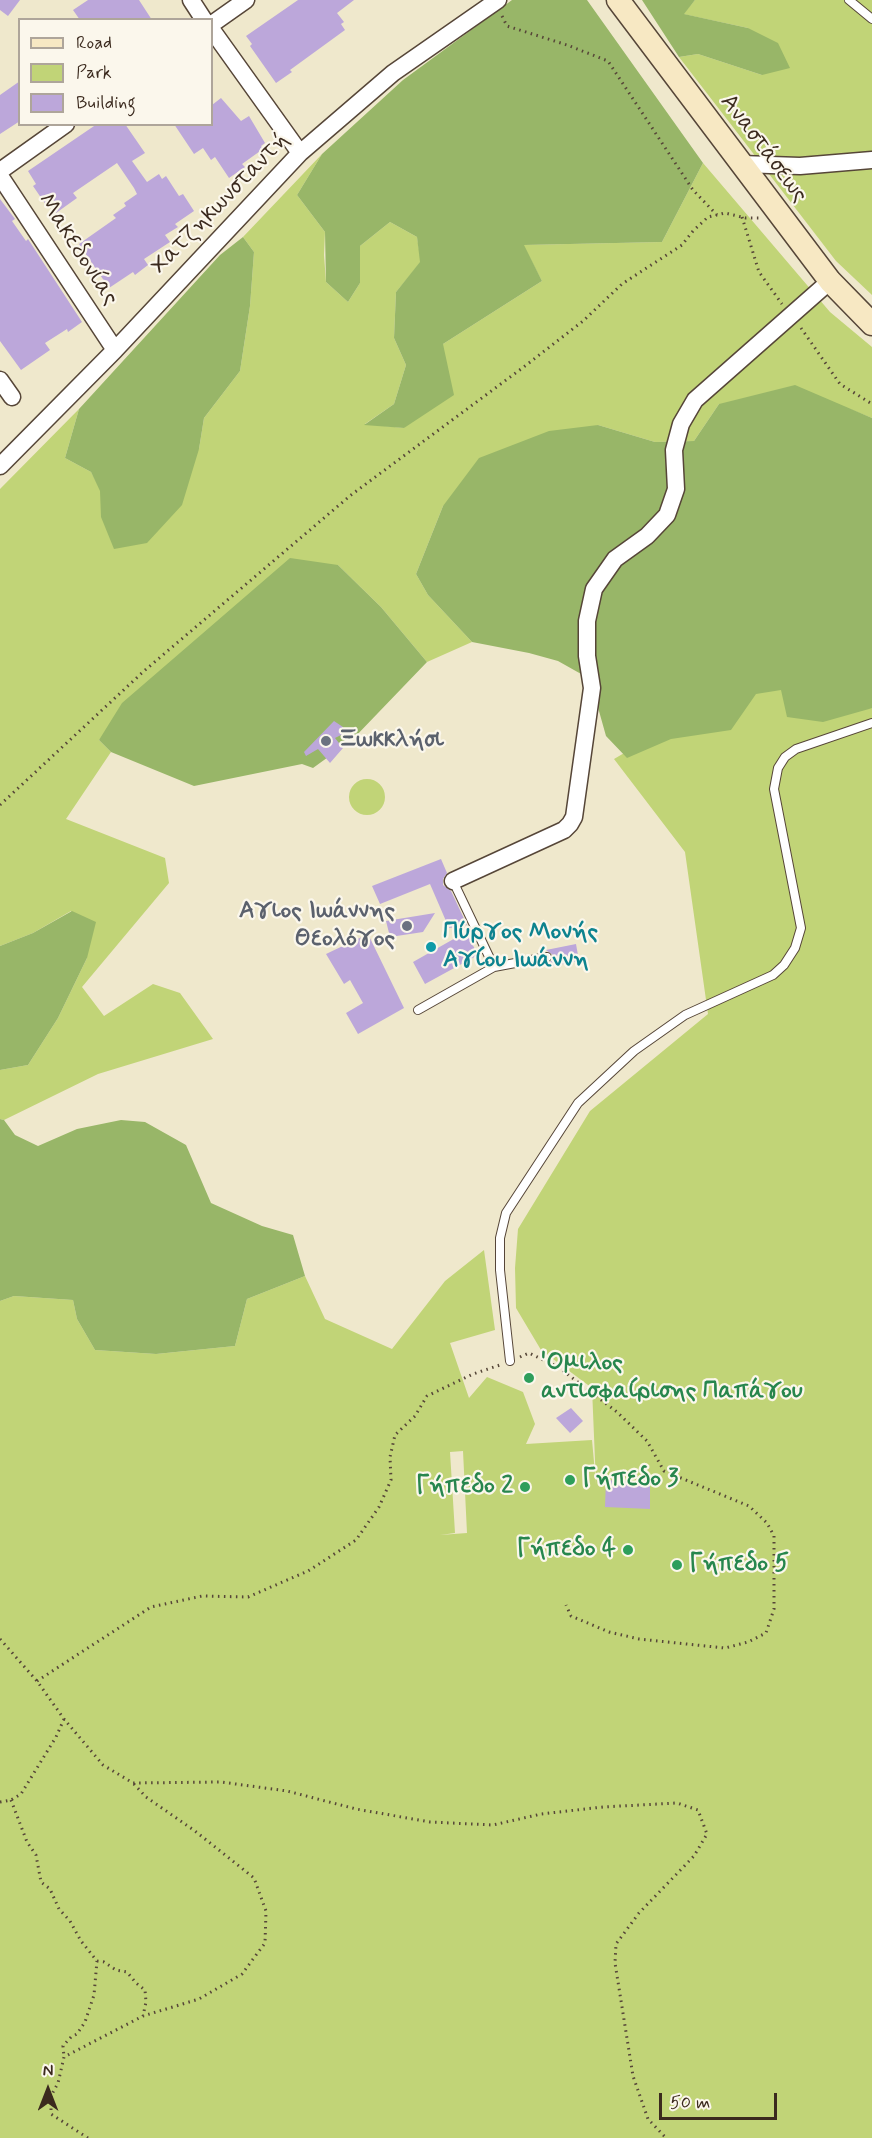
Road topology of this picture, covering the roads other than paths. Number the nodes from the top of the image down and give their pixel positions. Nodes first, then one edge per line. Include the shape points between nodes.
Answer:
1 (191, 0) edge
2 (246, 0) edge
3 (618, 0) edge
4 (849, 0) edge
5 (497, 1) edge
6 (203, 18) edge
7 (872, 19) edge
8 (213, 23) edge
9 (213, 31) edge
10 (63, 126) edge
11 (300, 153) junction
12 (872, 160) edge
13 (741, 164) junction
14 (0, 171) edge
15 (0, 176) edge
16 (830, 281) junction
17 (872, 324) edge
18 (115, 350) junction
19 (0, 380) edge
20 (12, 397) dead end
21 (0, 466) edge
22 (872, 723) edge
23 (453, 881) joint
24 (547, 957) dead end
25 (494, 967) junction
26 (418, 1010) dead end
27 (510, 1361) road end

1 - 6 street
2 - 8 street
3 - 13 street, Αναστάσεως
4 - 7 lane
5 - 11 street, Χατζηκωνσταντή via 393,73
9 - 11 street
10 - 14 street
11 - 18 street, Χατζηκωνσταντή
12 - 13 street via 800,166
13 - 16 street, Αναστάσεως
15 - 18 street, Μακεδονίας
16 - 17 street, Αναστάσεως
16 - 23 street via 695,400 681,424 674,450 676,489 667,515 647,536 615,559 594,589 587,621 592,688 574,818 564,830
18 - 21 street, Χατζηκωνσταντή
19 - 20 street
22 - 27 lane via 796,749 778,768 774,789 801,928 784,965 773,975 685,1015 634,1051 578,1103 506,1213 500,1238 500,1270
23 - 25 lane
24 - 25 lane
25 - 26 lane

